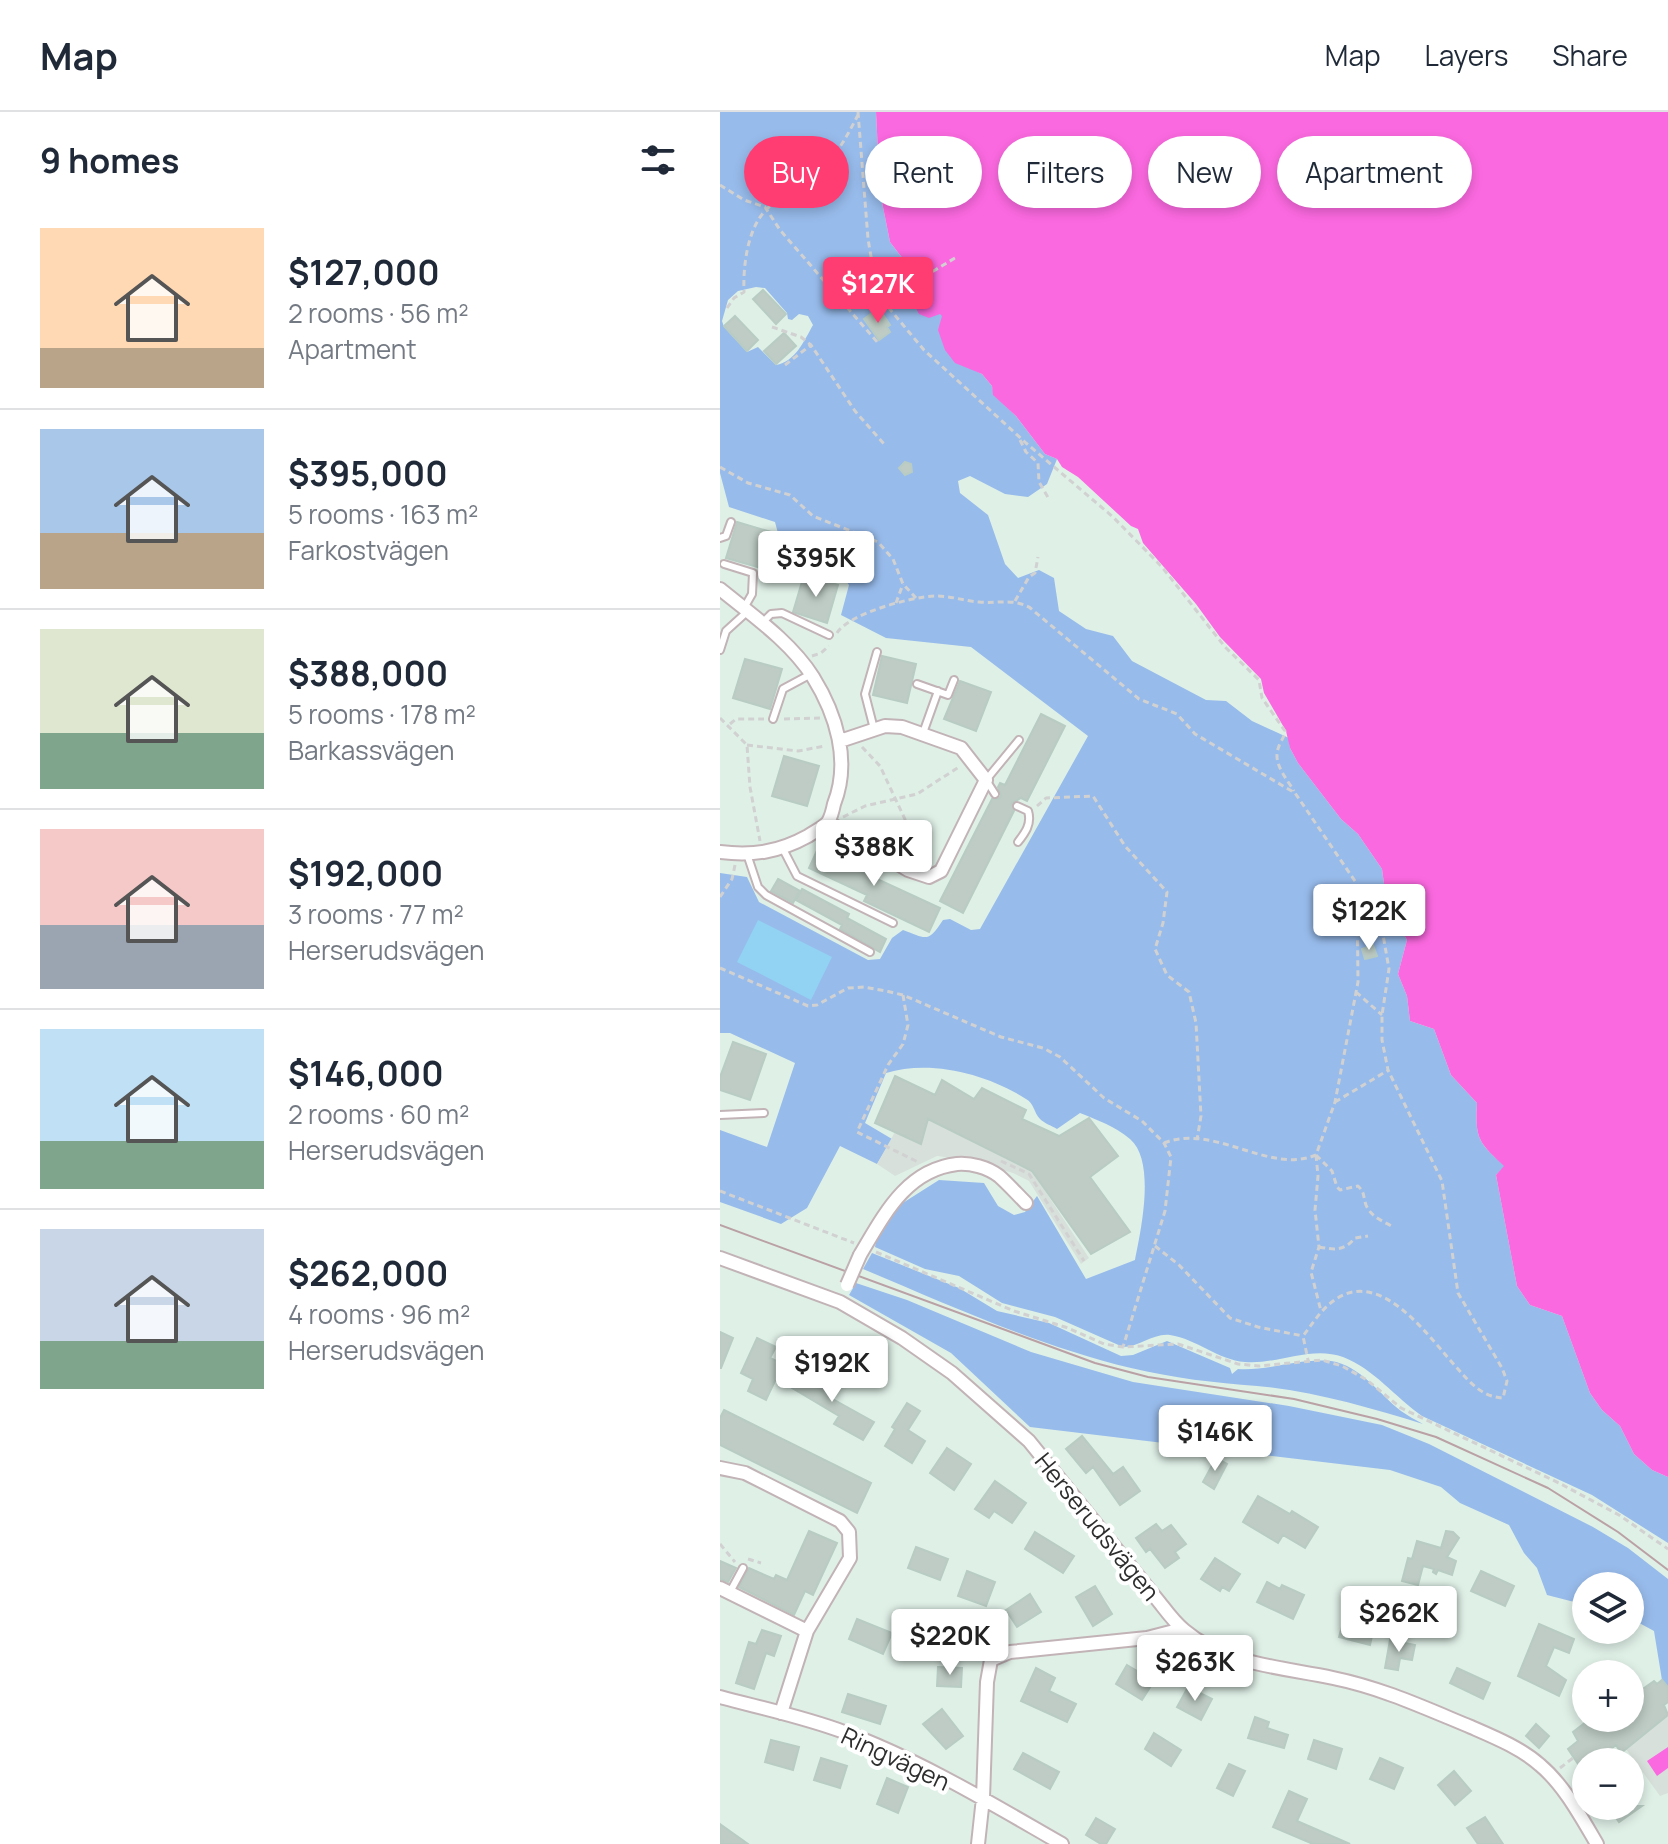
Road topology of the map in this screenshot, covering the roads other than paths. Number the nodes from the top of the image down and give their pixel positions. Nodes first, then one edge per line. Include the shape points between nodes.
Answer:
1 (731, 522) dead end
2 (720, 538) edge
3 (724, 564) dead end
4 (720, 589) edge
5 (746, 610) junction
6 (761, 623) junction
7 (832, 636) road end
8 (720, 650) edge
9 (877, 652) dead end
10 (811, 674) junction
11 (954, 680) dead end
12 (917, 684) dead end
13 (938, 691) junction
14 (773, 719) dead end
15 (874, 729) junction
16 (923, 734) junction
17 (1019, 740) dead end
18 (840, 741) junction
19 (986, 780) junction
20 (995, 794) dead end
21 (1017, 806) dead end
22 (830, 823) junction
23 (1018, 842) dead end
24 (783, 849) junction
25 (720, 852) edge
26 (747, 854) junction
27 (893, 923) dead end
28 (870, 952) dead end
29 (764, 1113) dead end
30 (720, 1115) edge
31 (1026, 1203) dead end
32 (720, 1258) edge
33 (840, 1302) junction
34 (720, 1468) edge
35 (743, 1568) road end
36 (725, 1590) edge
37 (1182, 1629) junction
38 (807, 1631) junction
39 (720, 1697) edge
40 (781, 1713) junction
41 (983, 1798) junction
42 (978, 1844) edge
43 (1062, 1844) edge
44 (1597, 1844) edge

1 - 2 lane
3 - 5 lane via 753,573
4 - 5 street
5 - 6 street
5 - 8 lane via 726,631
6 - 7 lane via 782,613
6 - 10 street
9 - 15 lane via 865,694
10 - 14 lane via 783,689
10 - 18 street
11 - 13 lane via 948,695
12 - 13 lane
13 - 16 lane
15 - 16 street via 893,726
15 - 18 street
16 - 19 street via 961,748
17 - 19 lane
18 - 22 street via 842,767
19 - 20 lane
19 - 22 street via 941,871 929,877
21 - 23 lane via 1031,818
22 - 24 street
24 - 26 street
24 - 27 lane via 797,876
25 - 26 street
26 - 28 lane via 766,895
29 - 30 lane
31 - 33 street, bridge via 997,1174 982,1167 935,1169 913,1180 862,1251
32 - 33 street, Herserudsvägen
33 - 37 street, Herserudsvägen via 942,1366 1029,1441
34 - 38 street via 745,1473 840,1521 849,1532 850,1558
35 - 36 lane
36 - 38 street
37 - 41 street via 995,1656 988,1665
37 - 44 street, Herserudsvägen via 1229,1656 1400,1697 1526,1754 1551,1776
38 - 40 street
39 - 40 street, Ringvägen
40 - 41 street, Ringvägen via 870,1743
41 - 42 street
41 - 43 street, Ringvägen

